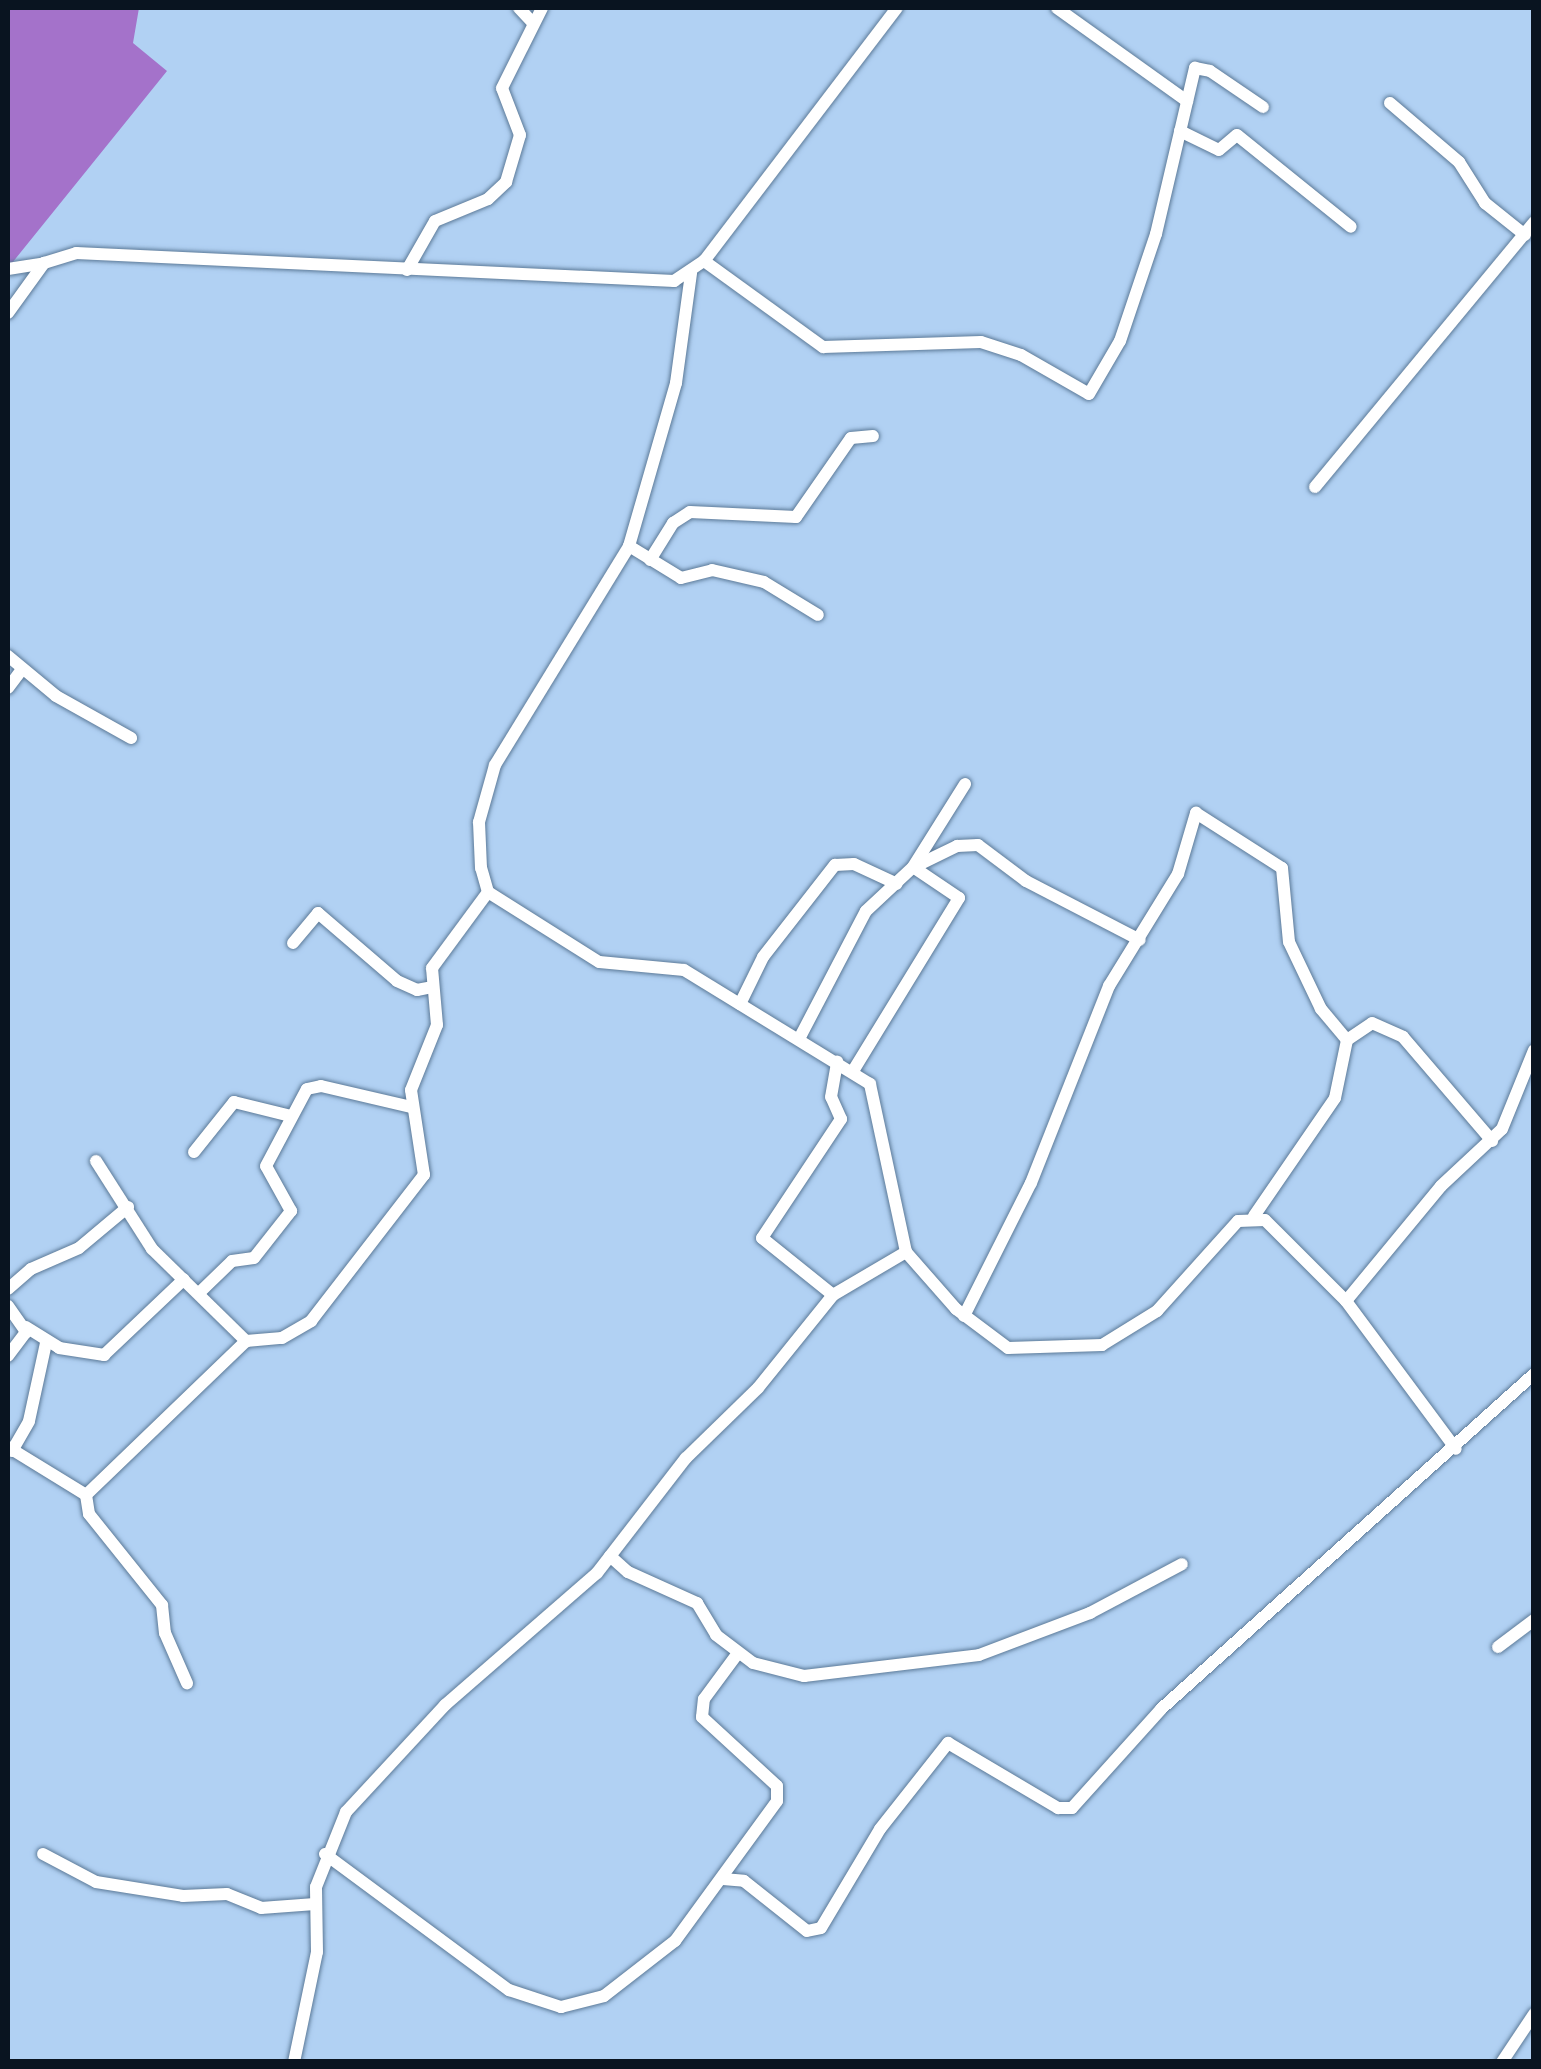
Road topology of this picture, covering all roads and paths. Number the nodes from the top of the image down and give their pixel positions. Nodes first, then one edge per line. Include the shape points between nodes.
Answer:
1 (519, 8) edge
2 (542, 8) edge
3 (897, 8) edge
4 (1058, 8) edge
5 (534, 23) junction
6 (1187, 101) junction
7 (1390, 103) dead end
8 (1263, 107) dead end
9 (1180, 131) junction
10 (1534, 222) edge
11 (1350, 227) dead end
12 (1525, 236) junction
13 (704, 261) junction
14 (44, 264) junction
15 (8, 269) edge
16 (408, 270) junction
17 (691, 273) junction
18 (8, 313) edge
19 (873, 436) dead end
20 (1315, 486) dead end
21 (629, 546) junction
22 (650, 560) junction
23 (818, 614) dead end
24 (8, 656) edge
25 (21, 670) junction
26 (8, 688) edge
27 (130, 738) dead end
28 (964, 784) dead end
29 (913, 867) junction
30 (897, 884) junction
31 (488, 892) junction
32 (1140, 940) junction
33 (293, 944) dead end
34 (432, 987) junction
35 (740, 1004) junction
36 (798, 1038) junction
37 (1348, 1040) junction
38 (1534, 1050) edge
39 (838, 1062) junction
40 (853, 1072) junction
41 (411, 1107) junction
42 (291, 1116) junction
43 (1492, 1141) junction
44 (194, 1152) dead end
45 (96, 1161) dead end
46 (128, 1208) junction
47 (1254, 1216) junction
48 (906, 1252) junction
49 (184, 1279) junction
50 (8, 1289) edge
51 (199, 1293) junction
52 (833, 1296) junction
53 (1346, 1301) junction
54 (8, 1306) edge
55 (964, 1316) junction
56 (26, 1327) junction
57 (246, 1340) junction
58 (46, 1343) junction
59 (8, 1356) edge
60 (1534, 1374) edge
61 (10, 1449) edge
62 (1456, 1449) junction
63 (86, 1494) junction
64 (610, 1556) junction
65 (1182, 1564) dead end
66 (1534, 1620) edge
67 (1498, 1648) dead end
68 (738, 1653) junction
69 (187, 1683) dead end
70 (43, 1854) dead end
71 (325, 1854) junction
72 (723, 1879) junction
73 (315, 1904) junction
74 (1534, 2014) edge
75 (294, 2062) edge
76 (1502, 2062) edge

1 - 5 street
2 - 5 street
3 - 13 street
4 - 6 street
5 - 16 street via 502,88 520,134 511,171 488,200 434,221
6 - 8 street via 1199,66
6 - 9 street
7 - 12 street via 1459,162 1485,203
9 - 11 street via 1218,150 1237,135
9 - 13 street via 1156,234 1120,341 1090,394 1020,355 980,342 823,347
10 - 12 street
12 - 20 street
13 - 17 street
14 - 15 street
14 - 16 street via 76,253
14 - 18 street
16 - 17 street via 658,283
17 - 21 street via 676,383
19 - 22 street via 851,438 796,517 690,512 673,523
21 - 22 street
21 - 31 street via 495,765 478,838
22 - 23 street via 681,578 712,570 764,582
24 - 25 street
25 - 26 street
25 - 27 street
28 - 29 street
29 - 30 street
29 - 32 street via 978,844 1026,881
29 - 40 street via 959,898
30 - 35 street via 854,864 834,865 762,957
30 - 36 street via 866,910
31 - 34 street via 437,957
31 - 35 street via 599,962 674,966
32 - 37 street via 1178,874 1192,818 1202,813 1282,868 1289,942 1321,1009
32 - 55 street via 1109,986 1031,1183
33 - 34 street via 318,914 398,981 417,990
34 - 41 street via 437,1026 412,1076
35 - 36 street
36 - 39 street
37 - 43 street via 1372,1023 1396,1031
37 - 47 street via 1334,1098
38 - 43 street
39 - 40 street
39 - 52 street via 831,1096 842,1119 762,1238
40 - 48 street via 876,1097
41 - 42 street via 313,1086
41 - 57 street via 425,1169 420,1182 311,1321 282,1338
42 - 44 street via 238,1100
42 - 51 street via 265,1172 292,1211 254,1258 232,1261
43 - 53 street via 1441,1186
45 - 46 street
46 - 49 street via 152,1249
46 - 50 street via 79,1248 31,1269
47 - 53 street via 1285,1235
47 - 55 street via 1238,1221 1158,1311 1102,1345 1016,1350
48 - 52 street
48 - 55 street
49 - 51 street
49 - 58 street via 104,1356
51 - 57 street
52 - 64 street via 758,1388 686,1458
53 - 62 street
54 - 56 street
56 - 58 street
56 - 59 street
57 - 63 street
58 - 61 street via 29,1421
60 - 62 street
61 - 63 street
62 - 72 street via 1162,1709 1072,1808 1058,1808 948,1742 880,1829 821,1928 806,1931 744,1881
63 - 69 street via 89,1514 162,1606 165,1634
64 - 68 street via 628,1572 697,1603
64 - 71 street via 386,1762 346,1812
65 - 68 street via 1090,1613 978,1655 804,1676 775,1672
66 - 67 street
68 - 72 street via 704,1700 702,1717 773,1781 778,1795
70 - 73 street via 96,1882 183,1896 219,1893 261,1908
71 - 72 street via 478,1973 561,2007 588,2003 633,1978 675,1940
71 - 73 street
73 - 75 street via 317,1952
74 - 76 street

